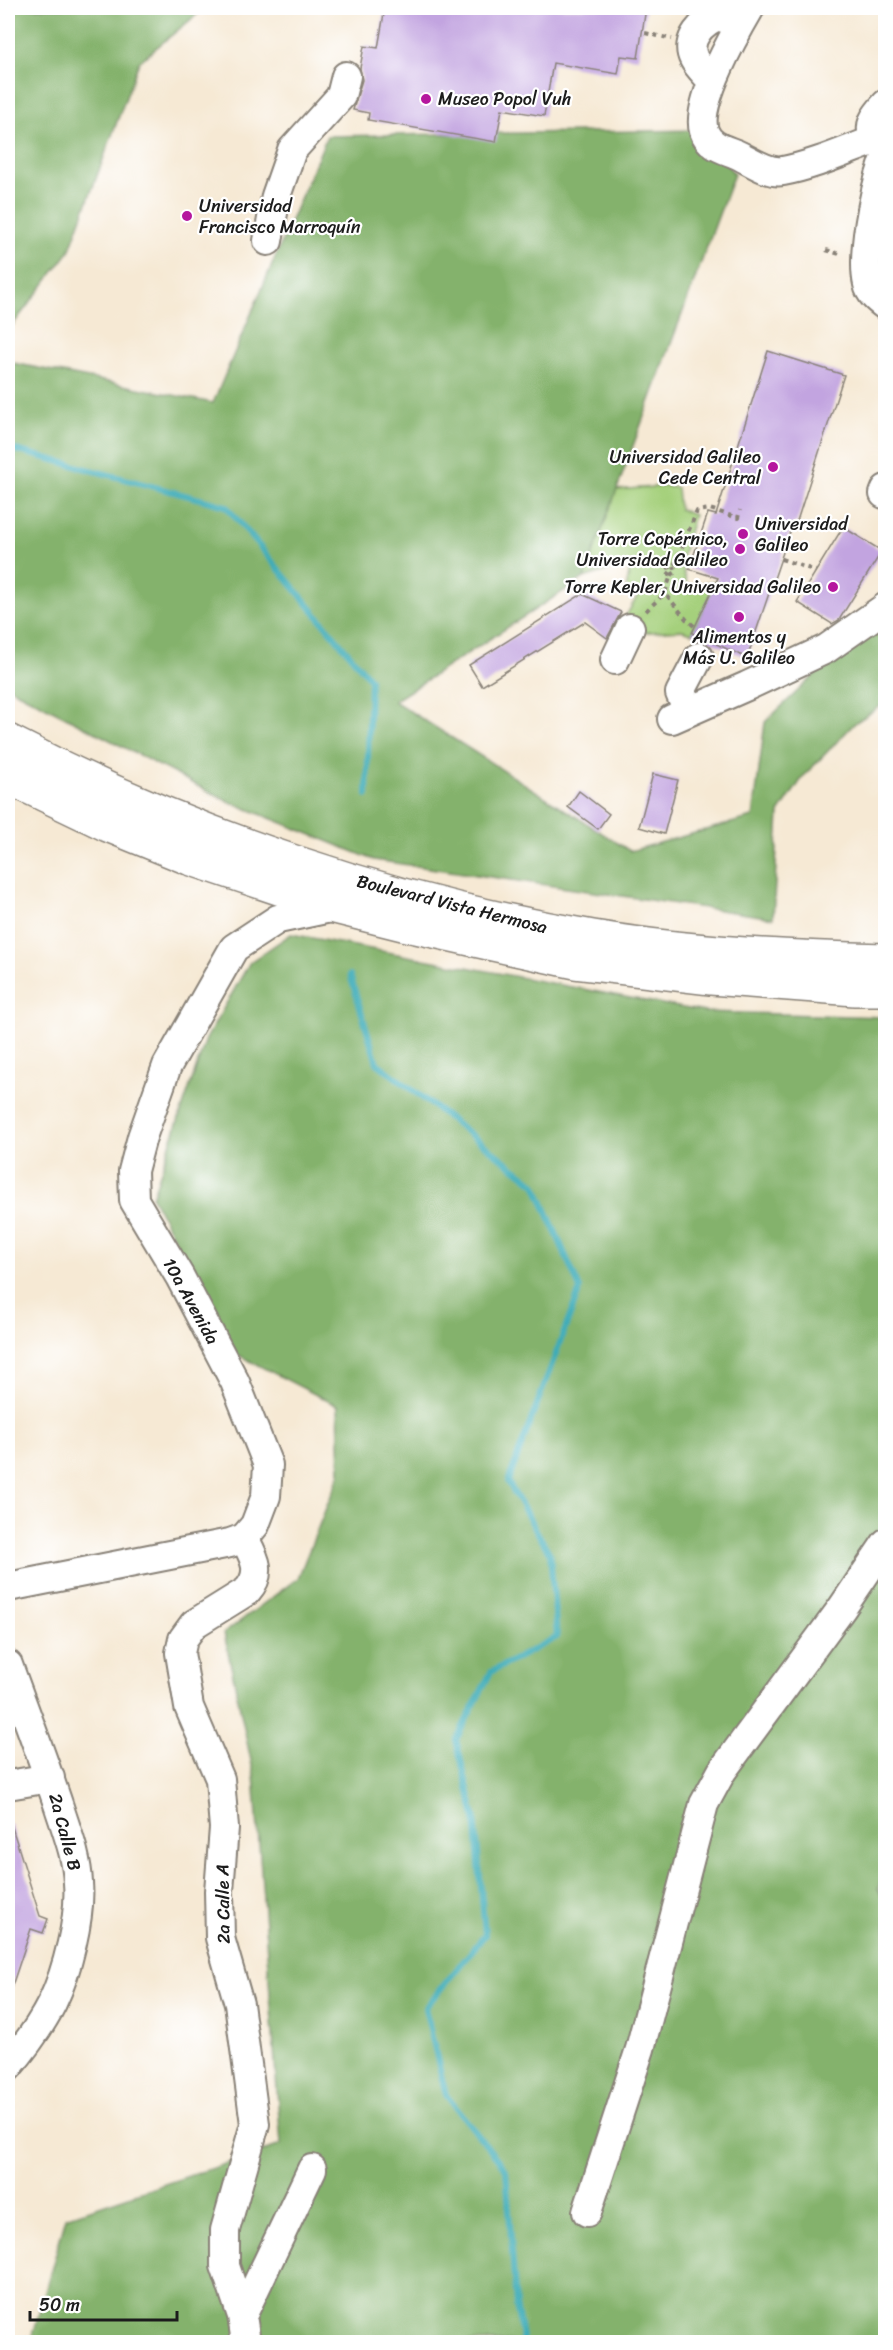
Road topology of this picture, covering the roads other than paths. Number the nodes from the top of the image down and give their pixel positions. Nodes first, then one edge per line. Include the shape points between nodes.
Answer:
1 (745, 16) edge
2 (346, 76) dead end
3 (712, 81) junction
4 (885, 104) edge
5 (881, 150) edge
6 (268, 241) dead end
7 (885, 306) edge
8 (885, 608) edge
9 (630, 628) dead end
10 (699, 657) dead end
11 (615, 660) dead end
12 (8, 741) edge
13 (8, 777) edge
14 (335, 907) junction
15 (885, 960) edge
16 (885, 989) edge
17 (244, 1538) junction
18 (885, 1543) edge
19 (8, 1587) edge
20 (8, 1665) edge
21 (50, 1778) junction
22 (8, 1785) edge
23 (8, 2067) edge
24 (312, 2169) dead end
25 (587, 2212) dead end
26 (244, 2329) edge

1 - 3 street
1 - 3 street via 707,20 695,33 693,59
2 - 6 street via 341,96 292,150 276,196
3 - 5 street via 703,117 704,130 721,149 759,166 780,172 834,156
4 - 5 street via 871,124
5 - 7 street via 866,255 868,286 875,299
8 - 10 street via 826,649 680,715 680,693
9 - 11 street
12 - 15 main road, Boulevard Vista Hermosa via 181,821 372,888 443,906 592,937 679,948
13 - 14 main road, Boulevard Vista Hermosa via 189,858
14 - 16 main road, Boulevard Vista Hermosa via 575,962 711,978
14 - 17 street, 10a Avenida via 278,919 234,948 167,1066 133,1171 134,1200 235,1382 268,1465 266,1496 255,1525
17 - 19 street
17 - 26 street, 2a Calle A via 257,1563 256,1578 247,1591 194,1624 183,1639 180,1653 189,1707 220,1779 224,1828 220,1938 239,2004 255,2124 225,2230 225,2266
18 - 25 street via 722,1771 704,1804 640,2049
20 - 21 street, 2a Calle B
21 - 22 street
21 - 23 street, 2a Calle B via 73,1850 79,1884 77,1911 68,1956 52,2003
24 - 26 street

